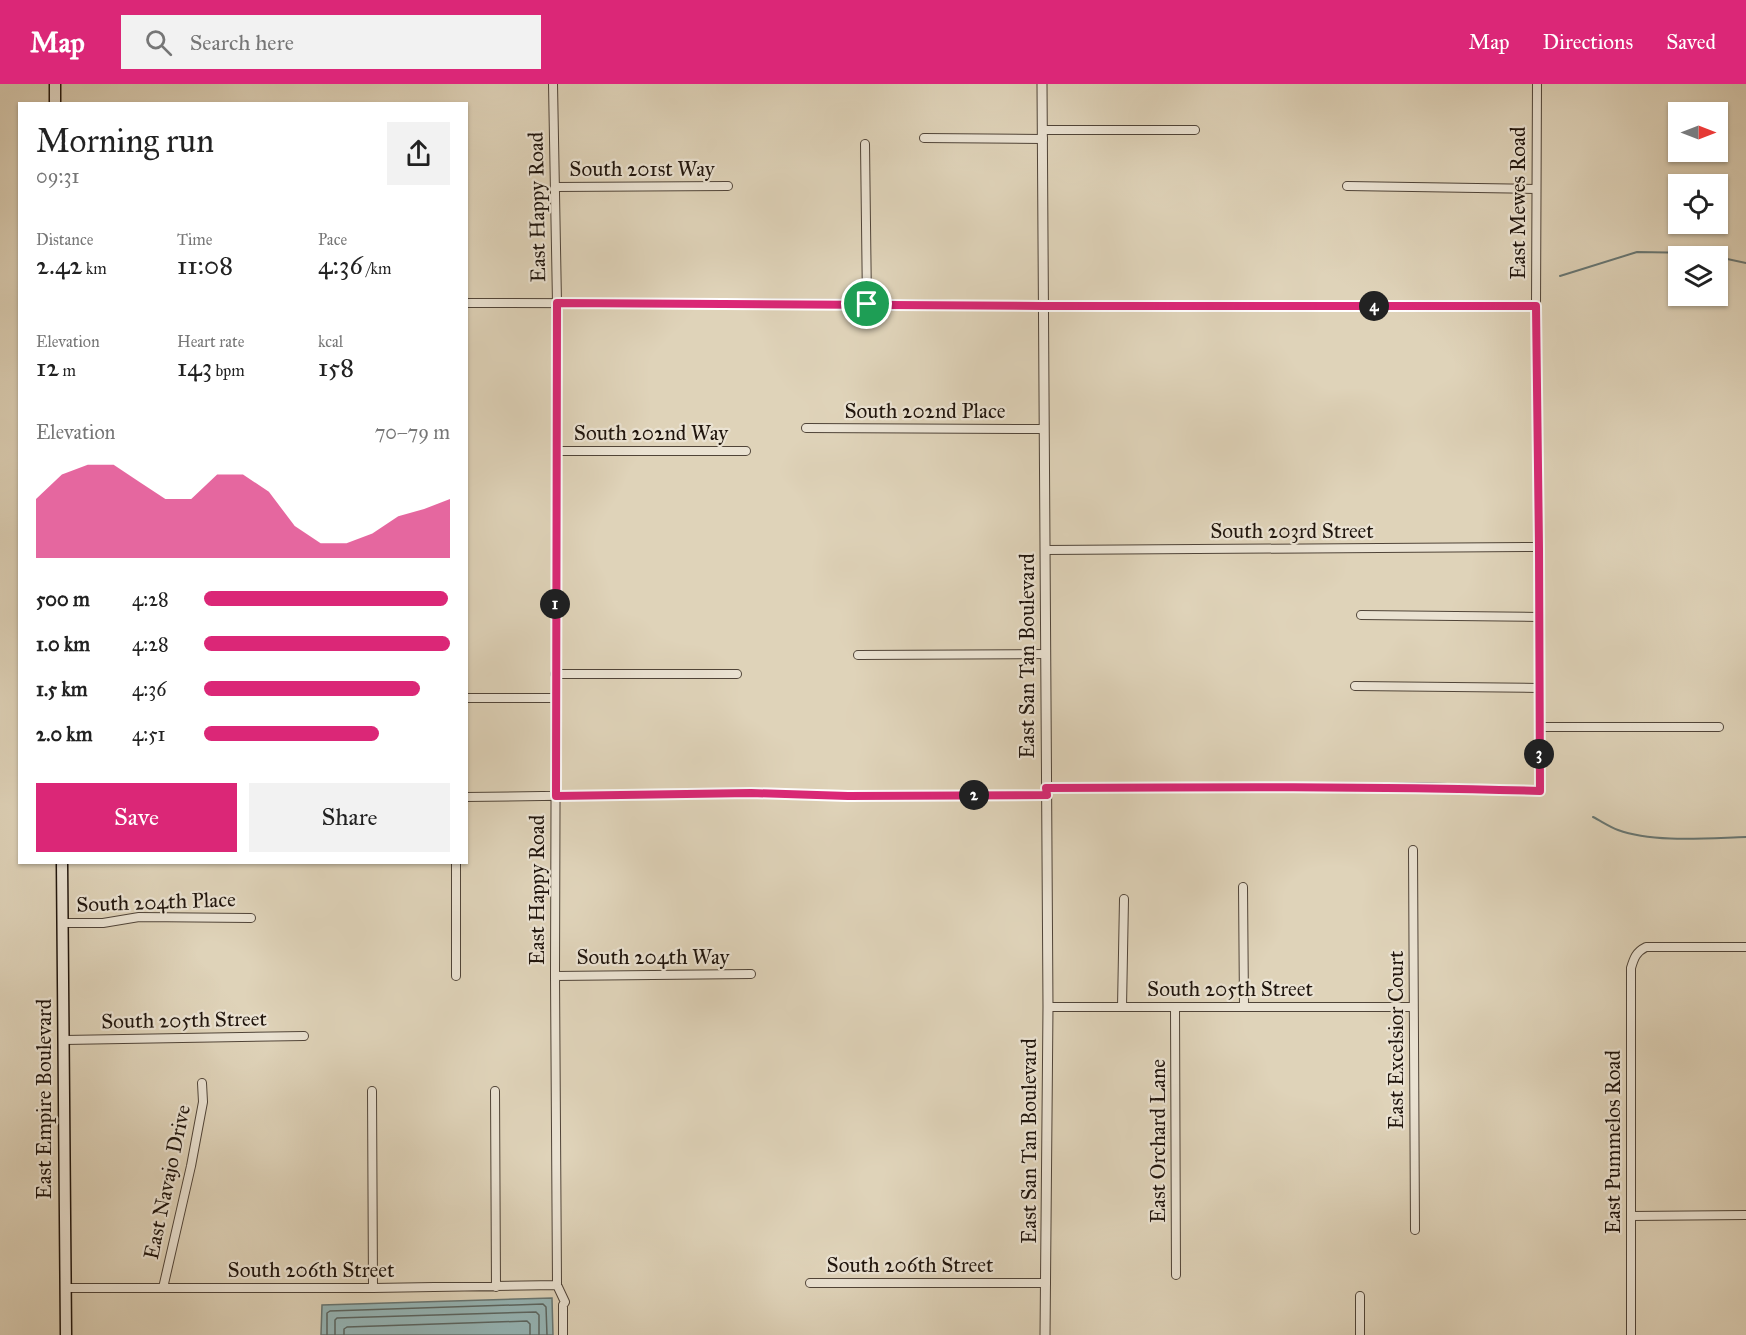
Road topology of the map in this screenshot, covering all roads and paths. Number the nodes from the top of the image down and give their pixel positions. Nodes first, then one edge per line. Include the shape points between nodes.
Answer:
1 (55, 84) edge
2 (553, 84) edge
3 (1042, 84) edge
4 (1537, 84) edge
5 (55, 102) edge
6 (1195, 130) dead end
7 (1043, 134) junction
8 (924, 138) dead end
9 (865, 144) dead end
10 (728, 186) dead end
11 (1347, 186) dead end
12 (555, 187) junction
13 (1535, 189) junction
14 (468, 303) edge
15 (557, 303) junction
16 (867, 304) junction
17 (1044, 306) junction
18 (1536, 306) junction
19 (806, 428) dead end
20 (1044, 429) junction
21 (556, 451) junction
22 (746, 451) dead end
23 (1539, 548) junction
24 (1045, 550) junction
25 (1361, 615) dead end
26 (1539, 617) junction
27 (1046, 654) junction
28 (858, 655) dead end
29 (555, 674) junction
30 (736, 674) dead end
31 (1355, 686) dead end
32 (1539, 688) junction
33 (468, 698) edge
34 (555, 698) junction
35 (1539, 727) junction
36 (1719, 727) dead end
37 (1046, 792) junction
38 (556, 796) junction
39 (468, 797) edge
40 (1413, 850) dead end
41 (62, 864) edge
42 (456, 864) edge
43 (1243, 886) dead end
44 (1124, 898) dead end
45 (251, 918) dead end
46 (63, 923) junction
47 (1746, 947) edge
48 (751, 974) dead end
49 (456, 976) dead end
50 (555, 976) junction
51 (1048, 1007) junction
52 (1122, 1007) junction
53 (1244, 1007) junction
54 (1413, 1007) junction
55 (1175, 1008) junction
56 (304, 1036) dead end
57 (64, 1040) junction
58 (202, 1083) dead end
59 (372, 1091) dead end
60 (495, 1092) dead end
61 (1746, 1215) edge
62 (1631, 1216) junction
63 (1415, 1230) dead end
64 (1176, 1275) dead end
65 (810, 1283) dead end
66 (1046, 1283) junction
67 (557, 1285) junction
68 (496, 1287) junction
69 (66, 1288) junction
70 (163, 1288) junction
71 (373, 1288) junction
72 (1360, 1296) dead end
73 (66, 1335) edge
74 (563, 1335) edge
75 (1045, 1335) edge
76 (1360, 1335) edge
77 (1631, 1335) edge

1 - 5 main road
2 - 12 street, East Happy Road
3 - 7 street, East San Tan Boulevard
4 - 13 street, East Mewes Road
6 - 7 street
7 - 8 street
7 - 17 street, East San Tan Boulevard
9 - 16 street
10 - 12 street, South 201st Way
11 - 13 street
12 - 15 street, East Happy Road
13 - 18 street, East Mewes Road
14 - 15 street
15 - 16 street
15 - 21 street, East Happy Road
16 - 17 street
17 - 18 street
17 - 20 street, East San Tan Boulevard
18 - 23 street, East Mewes Road
19 - 20 street, South 202nd Place
20 - 24 street, East San Tan Boulevard
21 - 22 street, South 202nd Way
21 - 29 street, East Happy Road
23 - 24 street, South 203rd Street
23 - 26 street, East Mewes Road
24 - 27 street, East San Tan Boulevard
25 - 26 street
26 - 32 street, East Mewes Road
27 - 28 street
27 - 37 street, East San Tan Boulevard
29 - 30 street
29 - 34 street, East Happy Road
31 - 32 street
32 - 35 street, East Mewes Road
33 - 34 street
34 - 38 street, East Happy Road
35 - 36 street
35 - 37 street, East Mewes Road via 1540,791 1393,787
37 - 38 street
37 - 51 street, East San Tan Boulevard
38 - 39 street
38 - 50 street, East Happy Road
40 - 54 street, East Excelsior Court
41 - 46 main road, East Empire Boulevard
42 - 49 street
43 - 53 street
44 - 52 street
45 - 46 street, South 204th Place via 139,917 104,923
46 - 57 main road, East Empire Boulevard
47 - 62 street, East Pummelos Road via 1646,947 1634,958
48 - 50 street, South 204th Way
50 - 67 street, East Happy Road
51 - 52 street, South 205th Street
51 - 66 street, East San Tan Boulevard
52 - 55 street, South 205th Street
53 - 54 street, South 205th Street
53 - 55 street, South 205th Street
54 - 63 street, East Excelsior Court
55 - 64 street, East Orchard Lane
56 - 57 street, South 205th Street
57 - 69 main road, East Empire Boulevard
58 - 70 street, East Navajo Drive via 191,1166
59 - 71 street
60 - 68 street
61 - 62 street
62 - 77 street, East Pummelos Road
65 - 66 street, South 206th Street
66 - 75 street, East San Tan Boulevard
67 - 68 street, South 206th Street
67 - 74 street, East Happy Road via 565,1302
68 - 71 street, South 206th Street
69 - 70 street, South 206th Street
69 - 73 main road, East Empire Boulevard
70 - 71 street, South 206th Street
72 - 76 street

